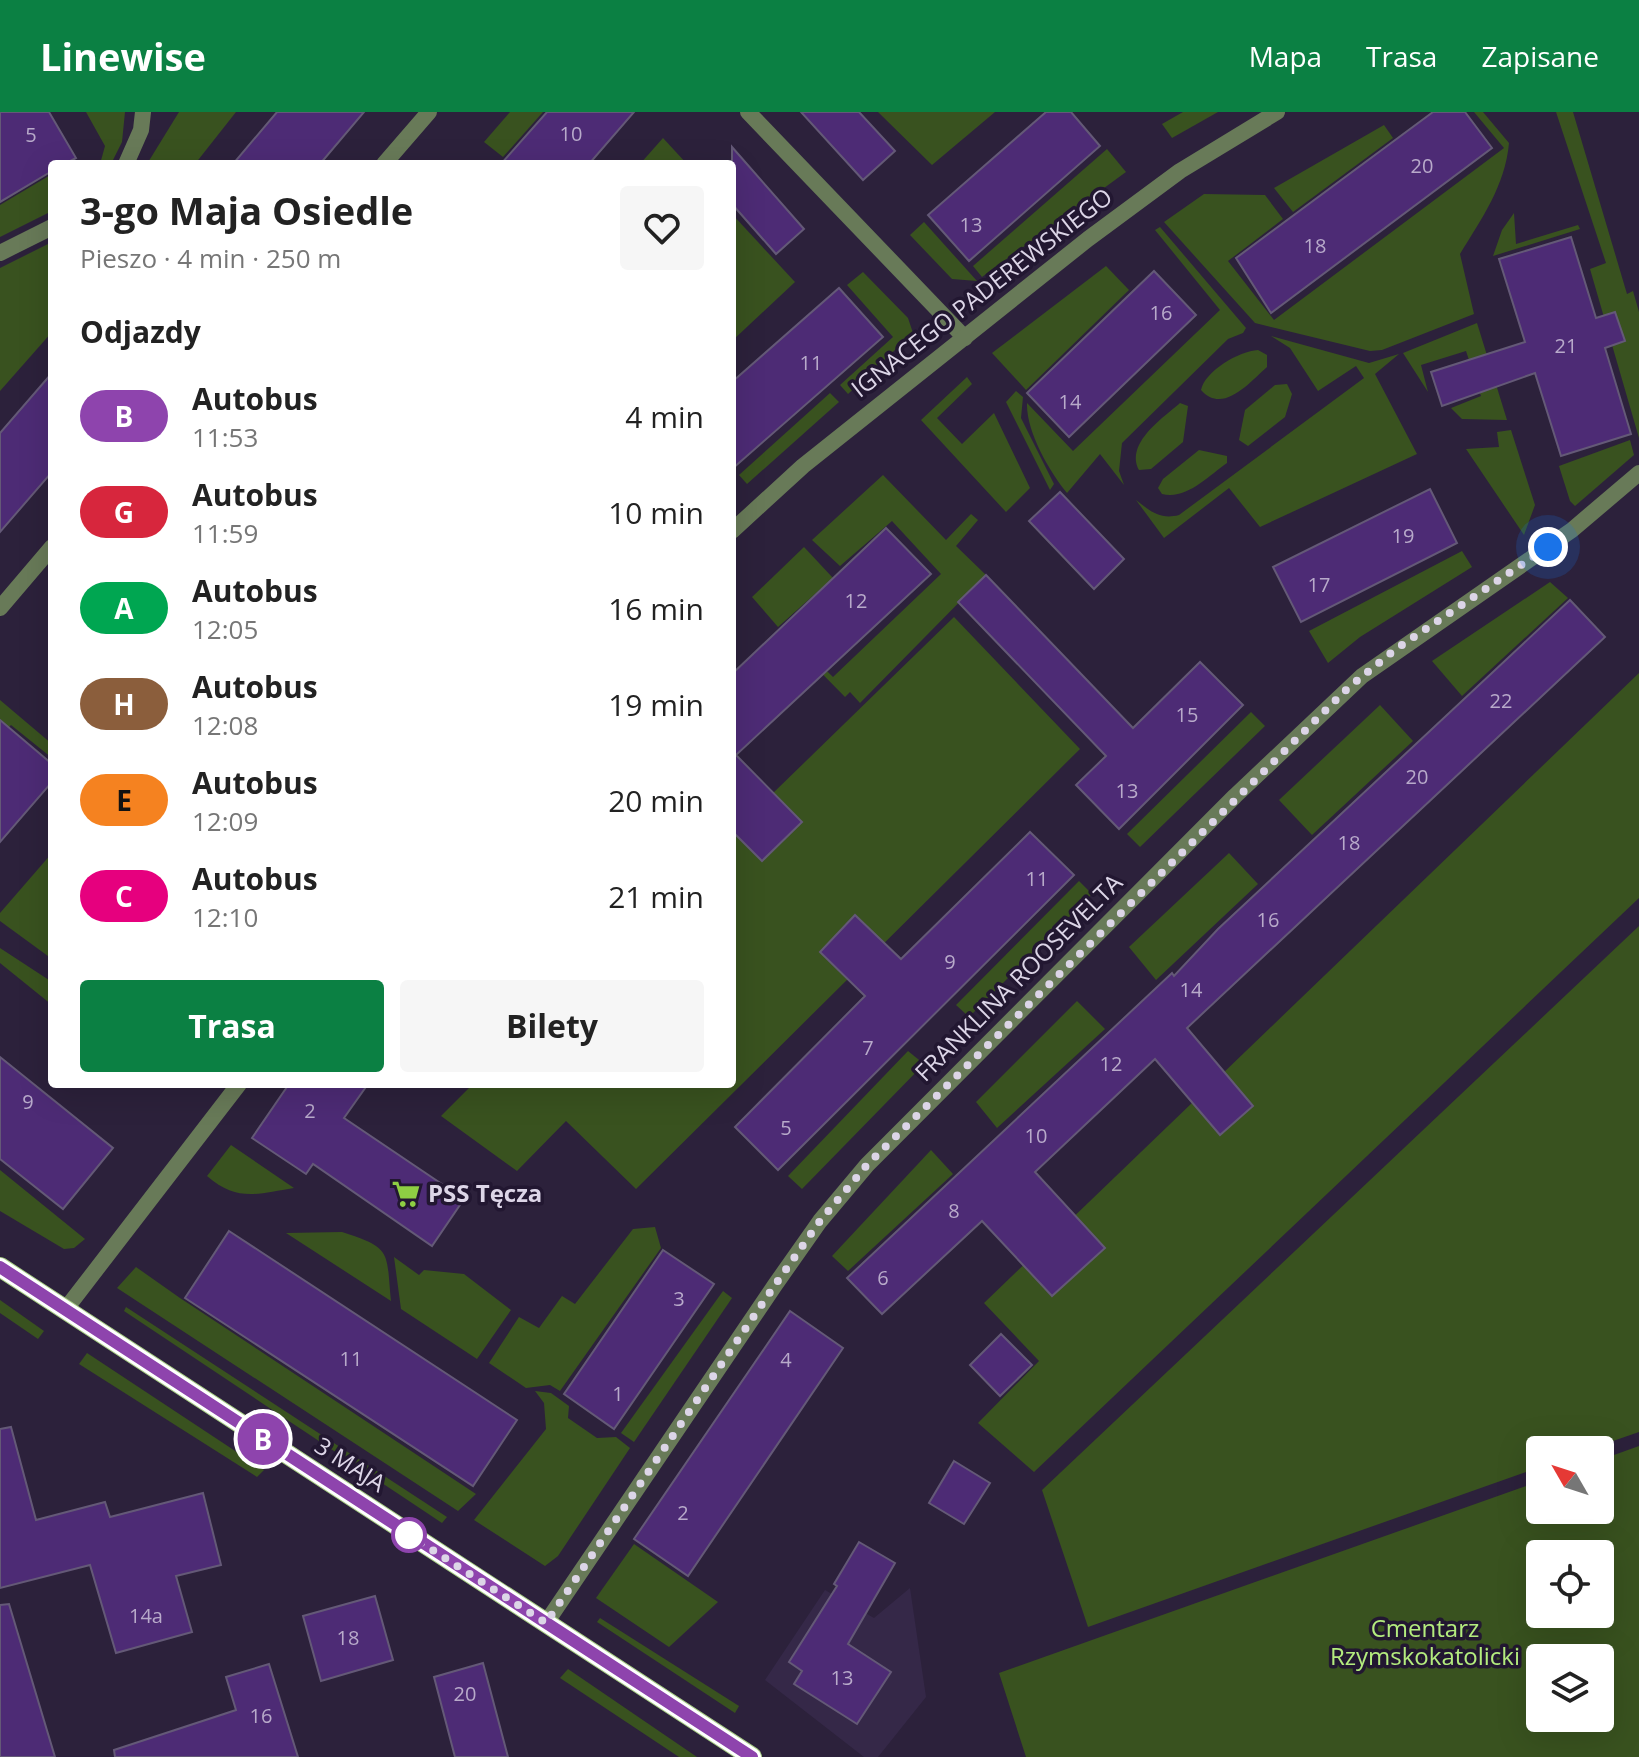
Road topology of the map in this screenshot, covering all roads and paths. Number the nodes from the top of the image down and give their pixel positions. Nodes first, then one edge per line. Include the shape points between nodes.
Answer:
1 (143, 112) edge
2 (429, 112) edge
3 (748, 112) edge
4 (1277, 112) edge
5 (128, 160) edge
6 (387, 160) edge
7 (48, 229) edge
8 (0, 253) edge
9 (965, 338) junction
10 (1639, 473) edge
11 (736, 527) edge
12 (48, 552) edge
13 (0, 608) edge
14 (236, 1088) edge
15 (0, 1267) edge
16 (65, 1310) junction
17 (546, 1623) junction
18 (752, 1757) edge

1 - 5 street
2 - 6 street
3 - 9 street
4 - 9 street, IGNACEGO PADEREWSKIEGO via 1159,185
7 - 8 street
9 - 11 street, IGNACEGO PADEREWSKIEGO via 803,466
10 - 17 street, FRANKLINA ROOSEVELTA via 1572,530 1352,684 867,1165 775,1285
12 - 13 street
14 - 16 street
15 - 16 main road, 3 MAJA
16 - 17 main road, 3 MAJA
17 - 18 main road, 3 MAJA

